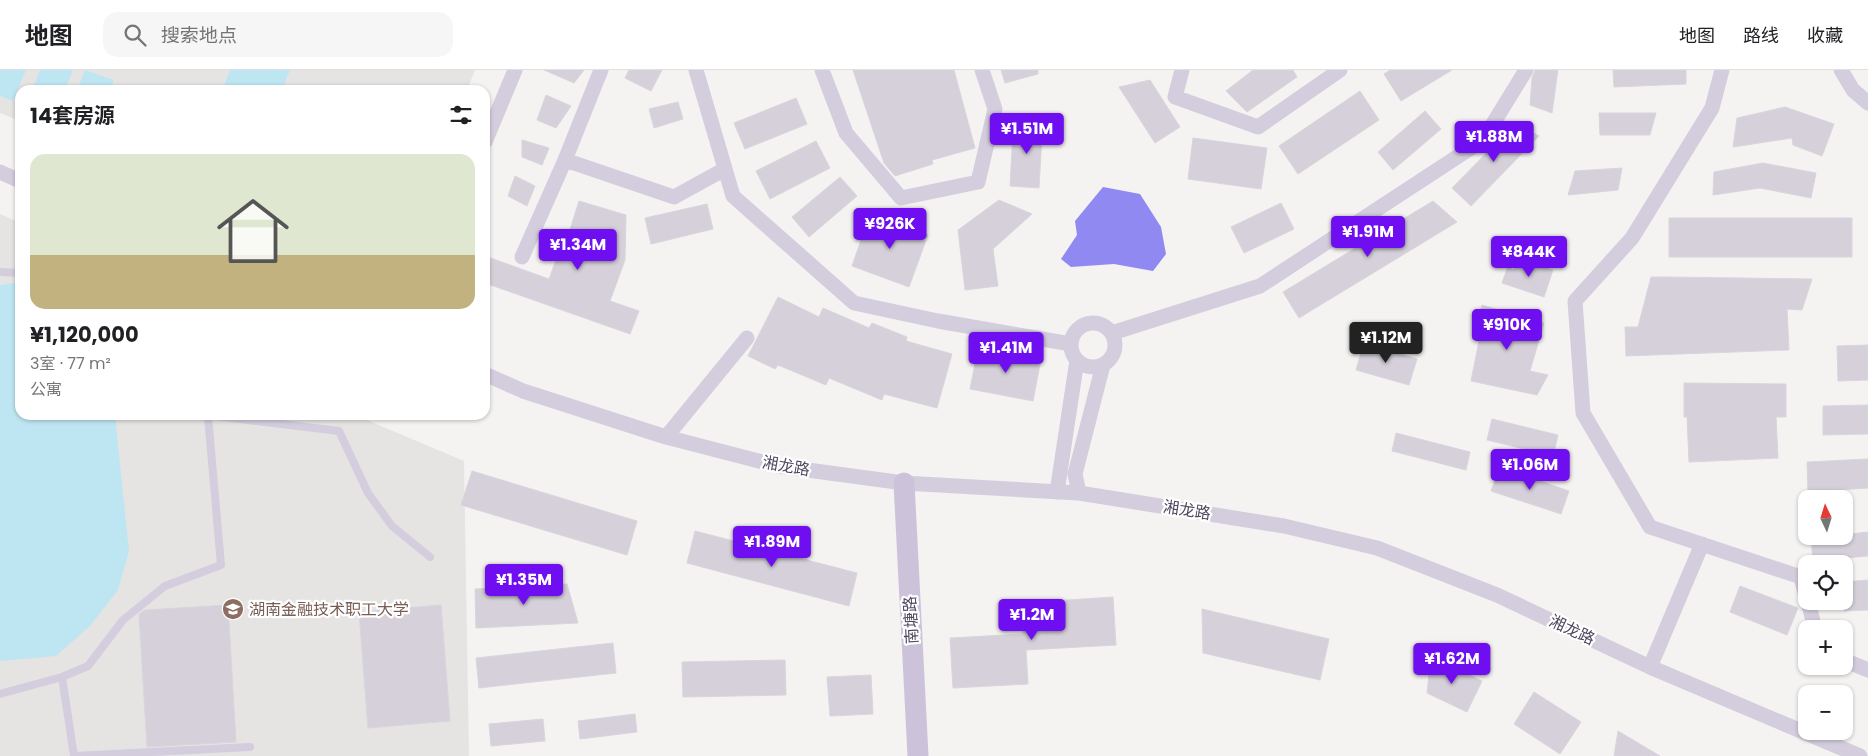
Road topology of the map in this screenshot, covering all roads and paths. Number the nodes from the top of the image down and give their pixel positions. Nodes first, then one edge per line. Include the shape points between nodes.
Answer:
1 (515, 70) edge
2 (601, 70) edge
3 (696, 70) edge
4 (822, 70) edge
5 (982, 70) edge
6 (1182, 70) edge
7 (1340, 70) edge
8 (1526, 70) edge
9 (1722, 70) edge
10 (1841, 70) edge
11 (1868, 103) edge
12 (490, 130) edge
13 (564, 160) junction
14 (725, 169) junction
15 (0, 172) edge
16 (15, 179) edge
17 (522, 257) dead end
18 (0, 272) edge
19 (15, 273) edge
20 (1112, 333) junction
21 (747, 338) dead end
22 (1071, 344) junction
23 (1076, 360) junction
24 (1103, 365) junction
25 (490, 376) edge
26 (207, 420) edge
27 (278, 420) edge
28 (666, 437) junction
29 (904, 484) junction
30 (1056, 492) junction
31 (1078, 493) junction
32 (1702, 544) junction
33 (430, 557) dead end
34 (1798, 576) edge
35 (1853, 664) edge
36 (1650, 667) junction
37 (1868, 670) edge
38 (62, 677) junction
39 (0, 694) edge
40 (250, 746) dead end
41 (74, 756) edge
42 (918, 756) edge
43 (1860, 756) edge

1 - 12 street
2 - 13 street
3 - 14 street
4 - 5 street via 846,133 901,198 978,182 995,109
6 - 7 street via 1175,97 1258,127
8 - 20 street via 1483,140 1260,286
9 - 32 street via 1712,108 1632,238 1575,301 1583,413 1650,527
10 - 11 street via 1853,90
13 - 14 street via 674,197
13 - 17 street
14 - 22 street via 733,196 854,303
15 - 16 street
18 - 19 lane
20 - 22 street via 1103,326 1088,324 1076,331
20 - 24 street via 1115,352
21 - 28 street
22 - 23 street
23 - 24 street via 1091,368
23 - 30 street
24 - 31 street via 1075,474
25 - 28 street, 湘龙路 via 523,391
26 - 38 lane via 221,565 165,586 123,620 88,666
27 - 33 lane via 339,431 368,493 392,526
28 - 29 street, 湘龙路 via 778,466
29 - 30 street, 湘龙路
29 - 42 street, 南塘路
30 - 31 street, 湘龙路
31 - 36 street, 湘龙路 via 1284,526 1377,548 1497,595
32 - 34 street
32 - 36 street
35 - 37 street
36 - 43 street, 湘龙路
38 - 39 lane
38 - 41 lane
40 - 41 lane

